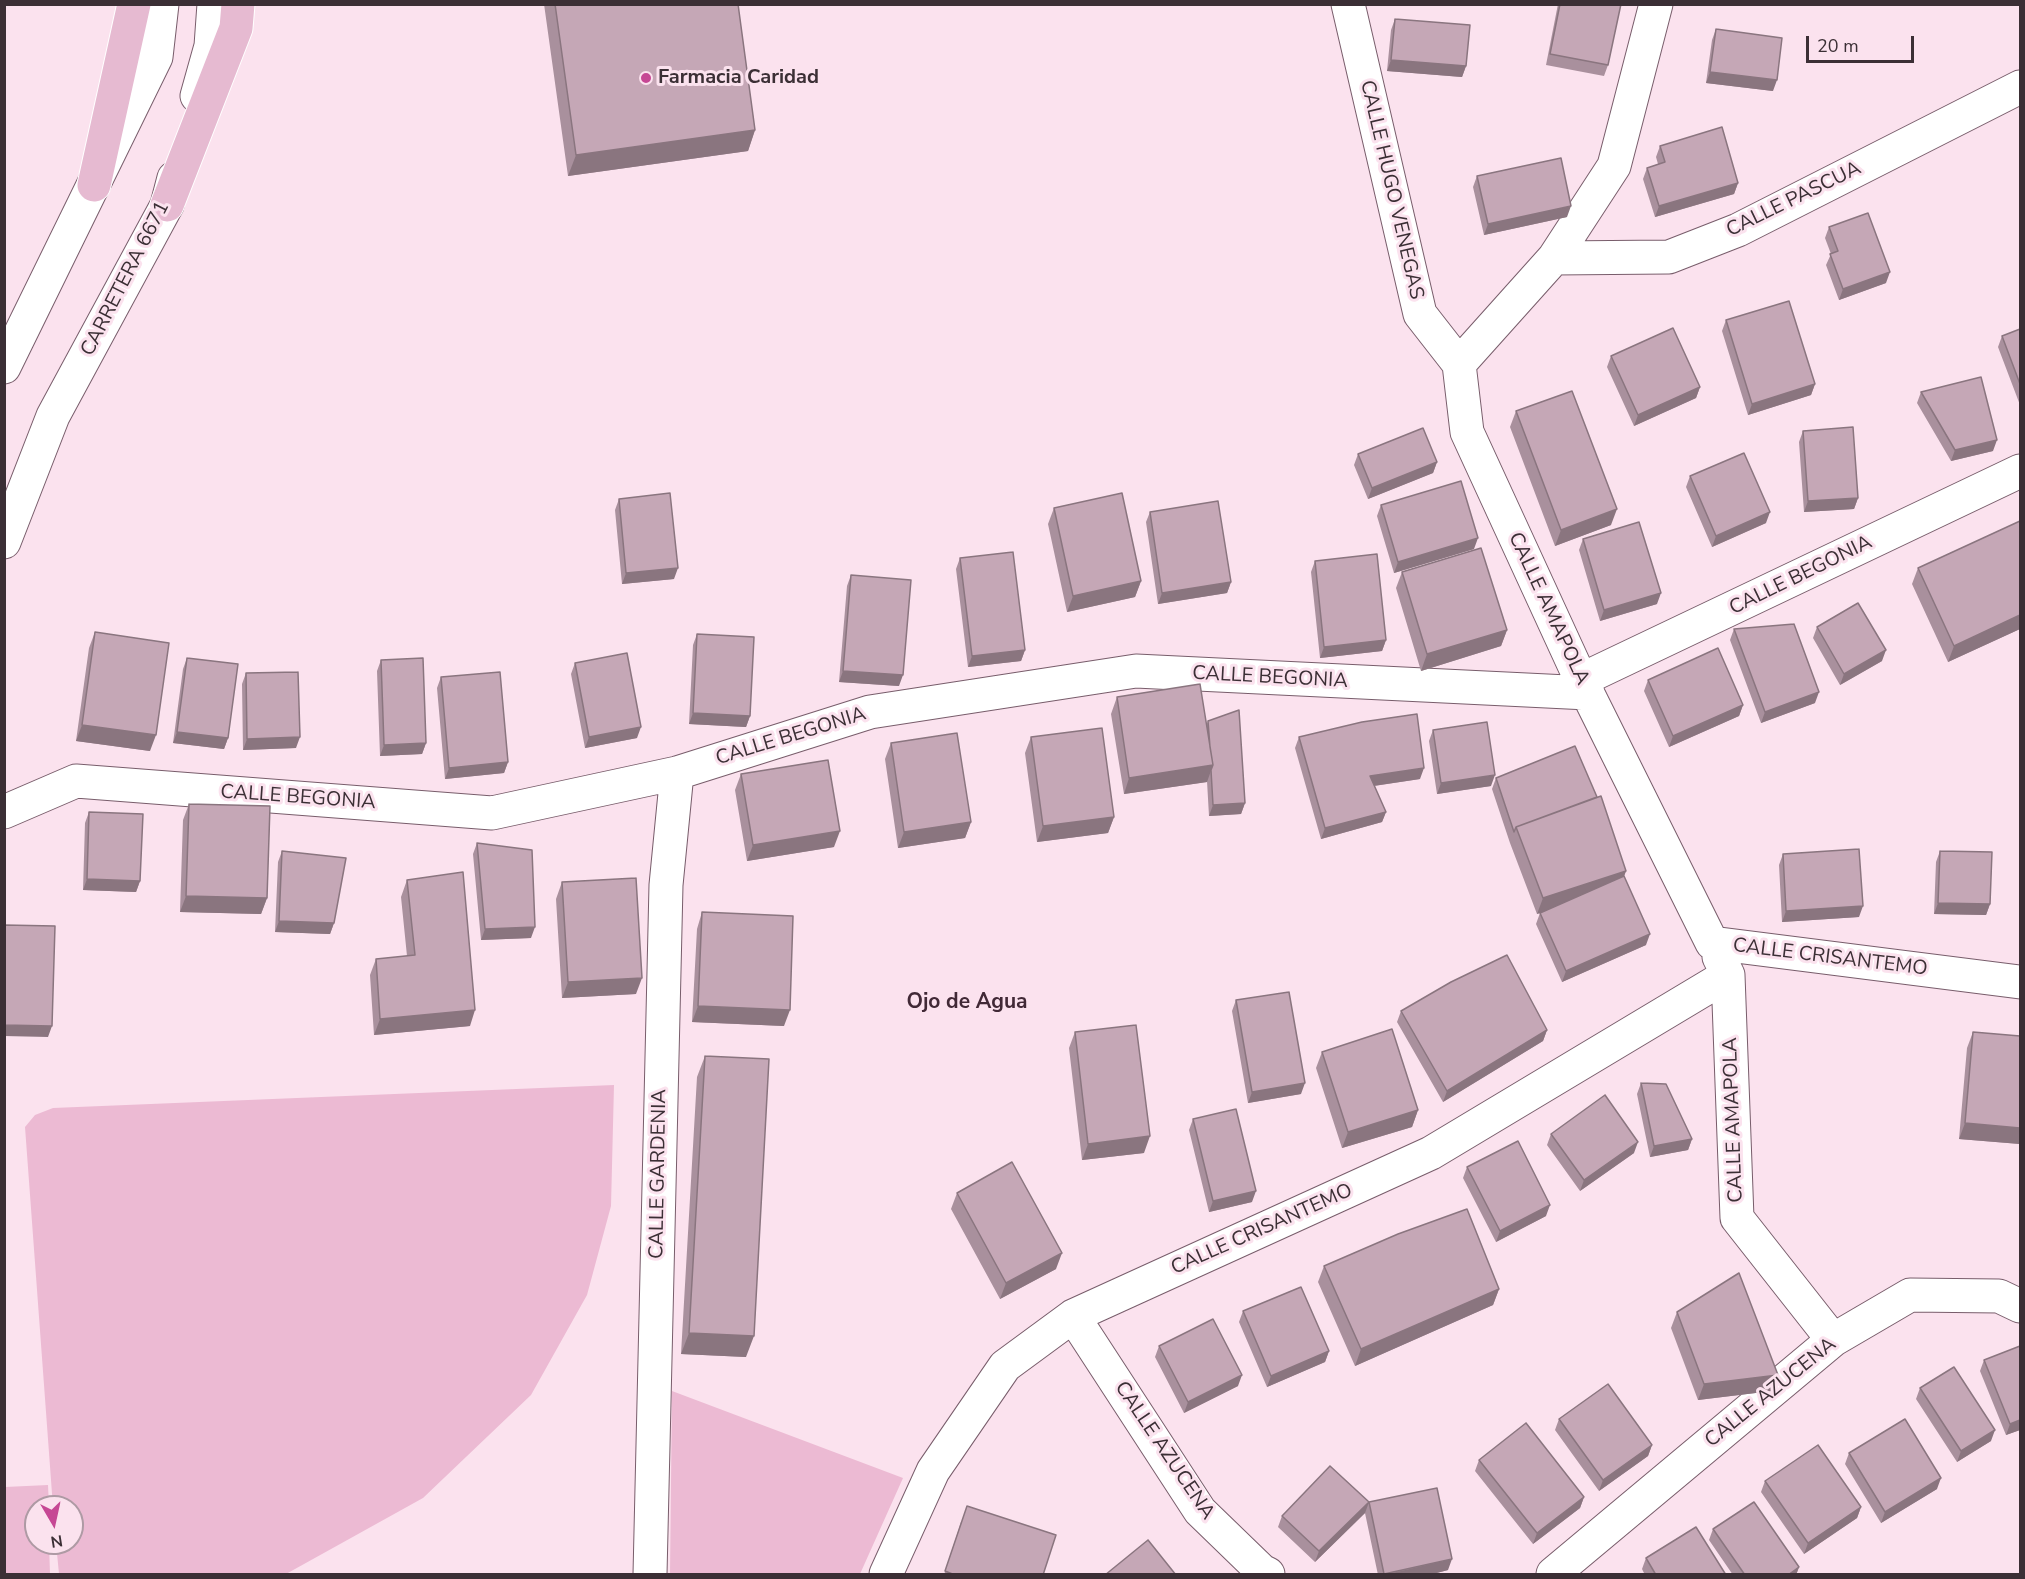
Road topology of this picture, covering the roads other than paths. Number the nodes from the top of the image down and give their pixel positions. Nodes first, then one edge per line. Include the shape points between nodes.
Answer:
1 (134, 4) edge
2 (162, 4) edge
3 (214, 4) edge
4 (238, 4) edge
5 (1348, 4) edge
6 (1656, 4) edge
7 (2020, 87) edge
8 (94, 185) junction
9 (167, 205) junction
10 (1554, 258) junction
11 (1460, 364) junction
12 (4, 367) edge
13 (2020, 471) edge
14 (4, 542) edge
15 (1585, 687) junction
16 (677, 773) junction
17 (4, 812) edge
18 (1663, 845) joint
19 (1712, 943) junction
20 (1728, 975) junction
21 (2020, 982) edge
22 (2020, 1306) edge
23 (1073, 1316) junction
24 (1833, 1340) junction
25 (650, 1575) edge
26 (886, 1575) edge
27 (1268, 1575) edge
28 (1553, 1575) edge

1 - 8 main road
2 - 8 street via 156,57
3 - 9 street, CARRETERA 6671 via 211,46
4 - 9 main road via 236,28
5 - 11 street, CALLE HUGO VENEGAS via 1420,314
6 - 10 street via 1614,166
7 - 10 street, CALLE PASCUA via 1738,230 1669,257
8 - 12 street
9 - 14 street, CARRETERA 6671 via 53,416
10 - 11 street
11 - 15 street, CALLE AMAPOLA via 1467,432
13 - 15 street, CALLE BEGONIA
15 - 16 street, CALLE BEGONIA via 1136,671 870,712
15 - 18 street, CALLE AMAPOLA
16 - 17 street, CALLE BEGONIA via 492,813 76,781
16 - 25 street, CALLE GARDENIA via 666,885
18 - 19 street, CALLE CRISANTEMO
19 - 20 street, CALLE AMAPOLA
19 - 21 street, CALLE CRISANTEMO
20 - 23 street, CALLE CRISANTEMO via 1431,1153
20 - 24 street, CALLE AMAPOLA via 1737,1218
22 - 24 street, CALLE AZUCENA via 1999,1296 1910,1295
23 - 26 street, CALLE CRISANTEMO via 1005,1366 933,1471
23 - 27 street, CALLE AZUCENA via 1200,1511
24 - 28 street, CALLE AZUCENA

